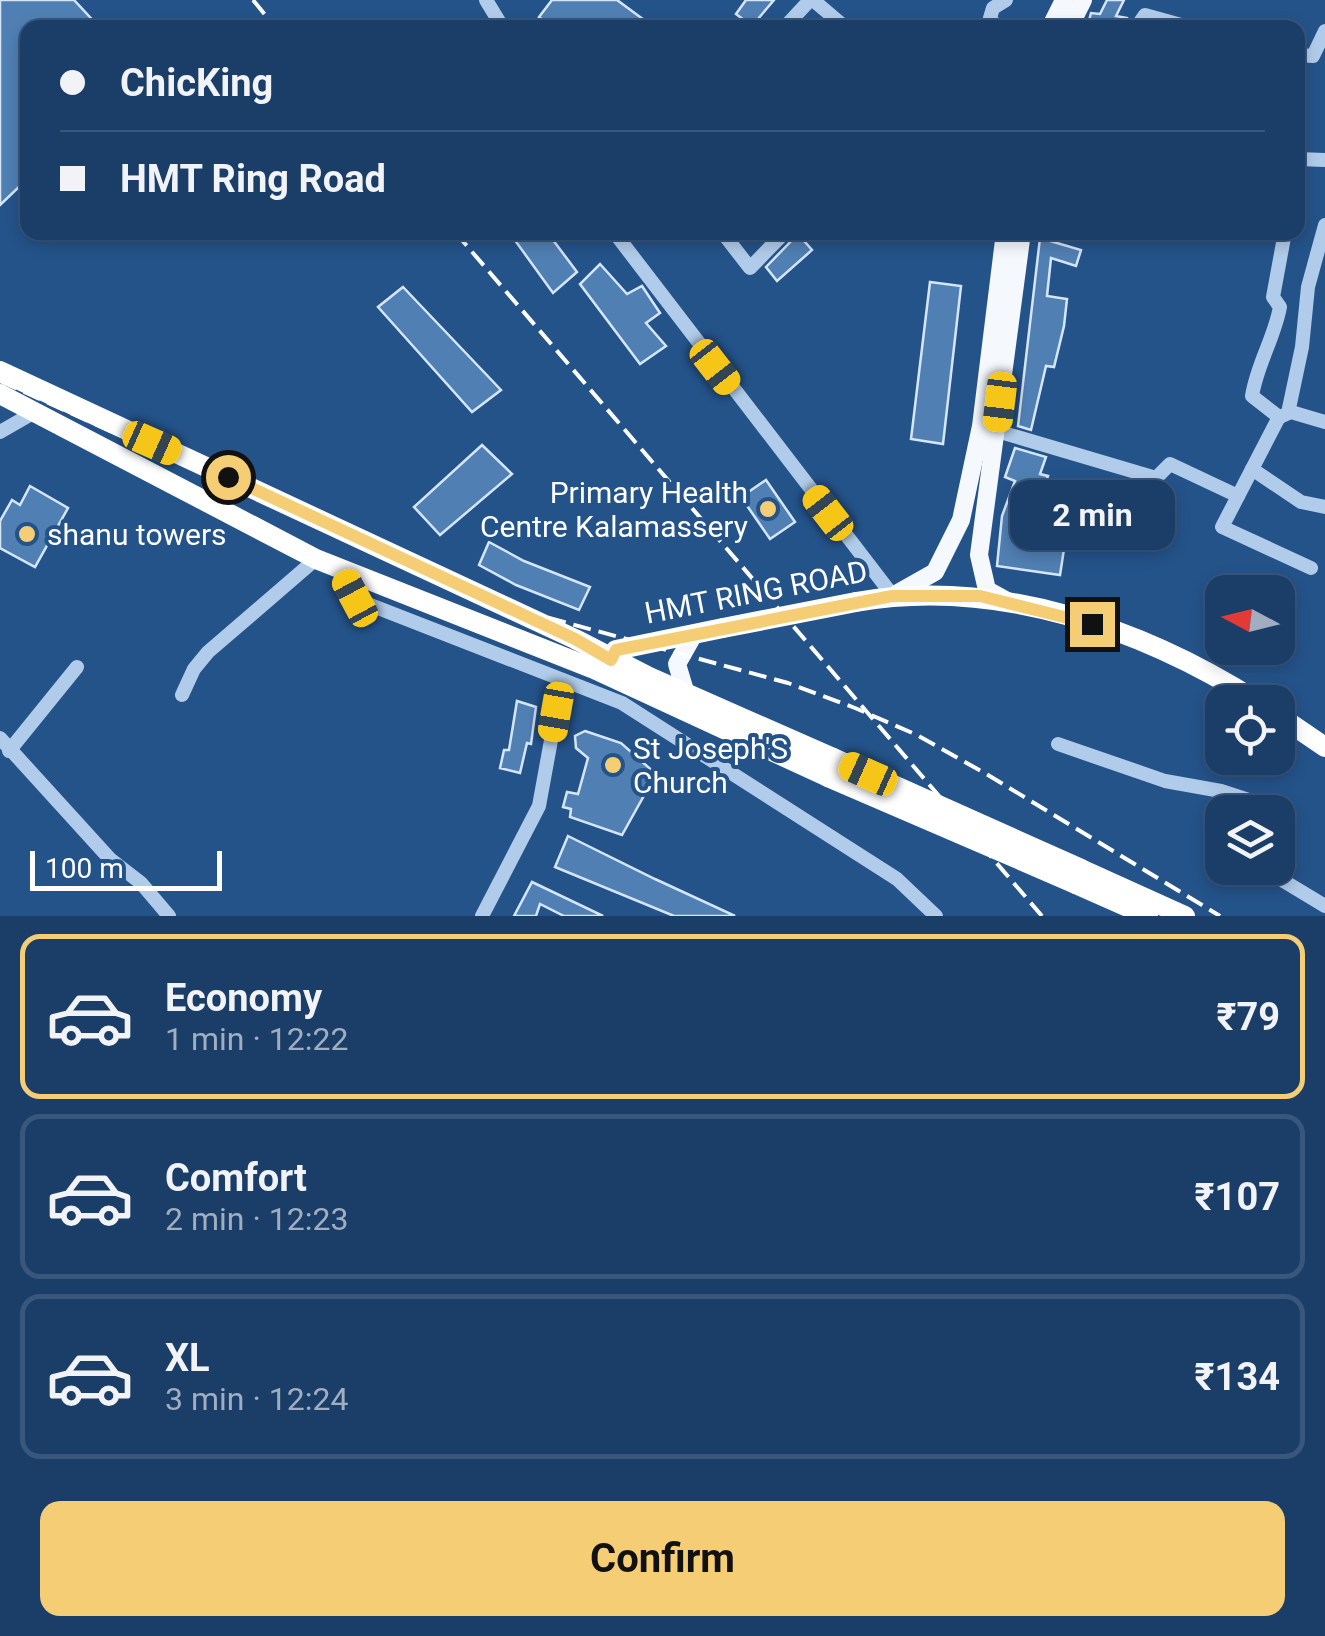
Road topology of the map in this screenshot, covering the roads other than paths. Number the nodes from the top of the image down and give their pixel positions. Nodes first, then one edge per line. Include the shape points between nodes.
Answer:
1 (812, 0) edge
2 (1006, 0) edge
3 (792, 20) edge
4 (836, 20) edge
5 (992, 20) edge
6 (1325, 32) edge
7 (1305, 55) edge
8 (1325, 226) edge
9 (620, 240) edge
10 (728, 240) edge
11 (778, 240) edge
12 (1005, 240) edge
13 (1021, 240) edge
14 (1283, 240) edge
15 (0, 371) edge
16 (0, 394) edge
17 (33, 413) junction
18 (1283, 415) junction
19 (1325, 422) edge
20 (996, 430) junction
21 (0, 432) edge
22 (1252, 468) junction
23 (1238, 496) junction
24 (1325, 506) edge
25 (316, 559) junction
26 (1311, 568) dead end
27 (339, 569) junction
28 (892, 596) junction
29 (1012, 602) junction
30 (694, 634) junction
31 (611, 660) junction
32 (77, 666) dead end
33 (562, 680) junction
34 (640, 682) junction
35 (1229, 685) edge
36 (686, 694) junction
37 (182, 696) dead end
38 (1295, 727) edge
39 (1058, 744) dead end
40 (5, 745) edge
41 (1325, 747) edge
42 (831, 767) junction
43 (1229, 795) edge
44 (1290, 885) edge
45 (1325, 906) edge
46 (1144, 909) edge
47 (169, 916) edge
48 (482, 916) edge
49 (936, 916) edge
50 (1185, 916) edge

1 - 3 street
1 - 4 street
2 - 5 street via 993,8
6 - 7 street via 1313,56
8 - 18 street
9 - 28 street
10 - 11 street via 750,268
12 - 28 main road via 981,426 961,520 935,572
13 - 20 main road
14 - 18 street via 1274,338 1256,371 1252,396
15 - 31 highway
16 - 17 highway
17 - 21 street
17 - 25 highway
18 - 19 street
18 - 22 street
20 - 23 street via 1156,478 1170,464
20 - 29 main road via 979,555 987,590
22 - 23 street
22 - 24 street via 1301,502
23 - 26 street via 1222,527
25 - 27 highway
25 - 37 street via 208,652
27 - 33 street via 355,598
27 - 34 highway
28 - 29 highway, HMT RING ROAD via 962,594
28 - 30 highway, HMT RING ROAD, bridge
29 - 35 highway, HMT RING ROAD via 1129,638
30 - 31 highway, HMT RING ROAD via 616,650
30 - 36 main road via 677,664
31 - 34 highway
32 - 40 street
33 - 48 street via 538,806
33 - 49 street via 622,703 897,879
34 - 36 highway
34 - 42 highway
36 - 42 highway
38 - 41 highway
39 - 43 street
40 - 47 street
42 - 46 highway, bridge
44 - 45 street
46 - 50 highway

